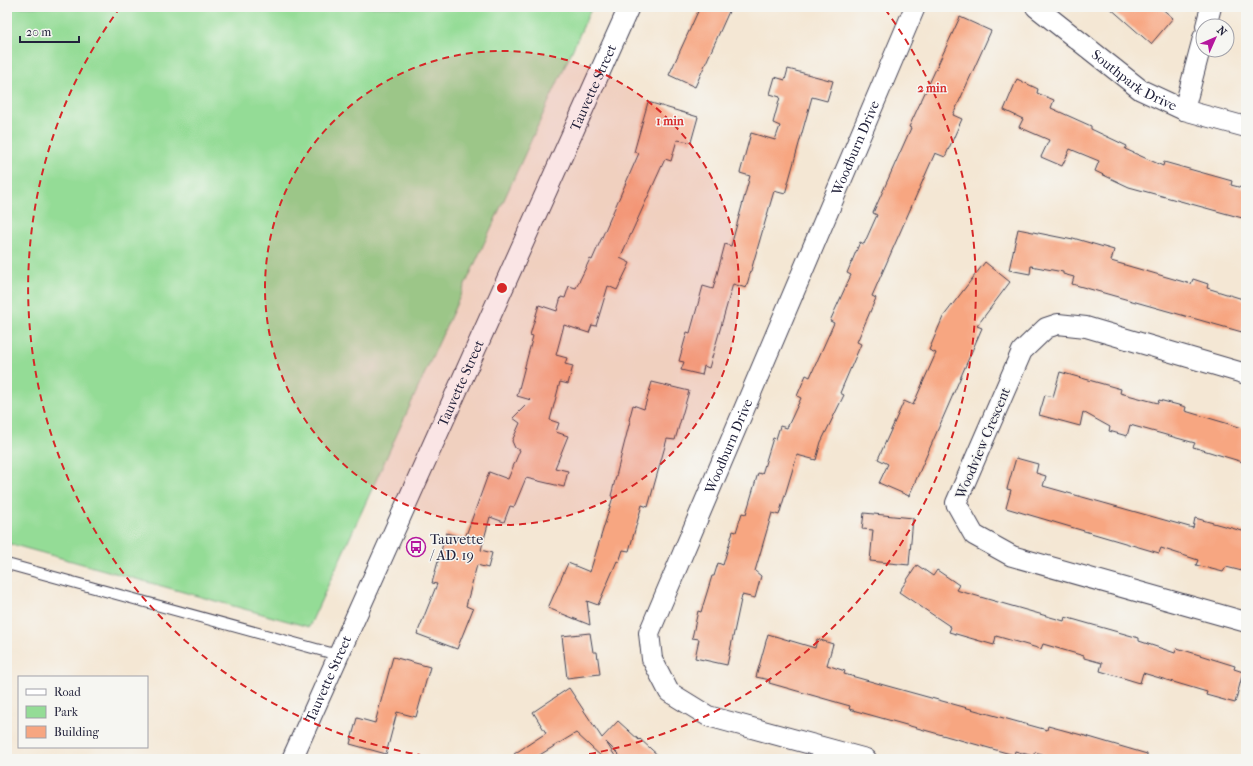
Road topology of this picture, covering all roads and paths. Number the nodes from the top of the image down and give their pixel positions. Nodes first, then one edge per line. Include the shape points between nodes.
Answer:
1 (629, 7) edge
2 (915, 7) edge
3 (1036, 7) edge
4 (1211, 7) edge
5 (1208, 18) edge
6 (1198, 58) edge
7 (1184, 110) junction
8 (1246, 127) edge
9 (1246, 374) edge
10 (7, 564) edge
11 (1246, 622) edge
12 (338, 655) junction
13 (292, 759) edge
14 (866, 759) edge

1 - 12 street, Tauvette Street
2 - 14 street, Woodburn Drive via 649,633 652,659 669,692 708,716
3 - 7 street, Southpark Drive via 1141,90
4 - 5 street
6 - 7 street
7 - 8 street, Southpark Drive
9 - 11 street, Woodview Crescent via 1086,327 1058,324 1046,328 1022,351 956,503 974,534 1012,556
10 - 12 lane
12 - 13 street, Tauvette Street

